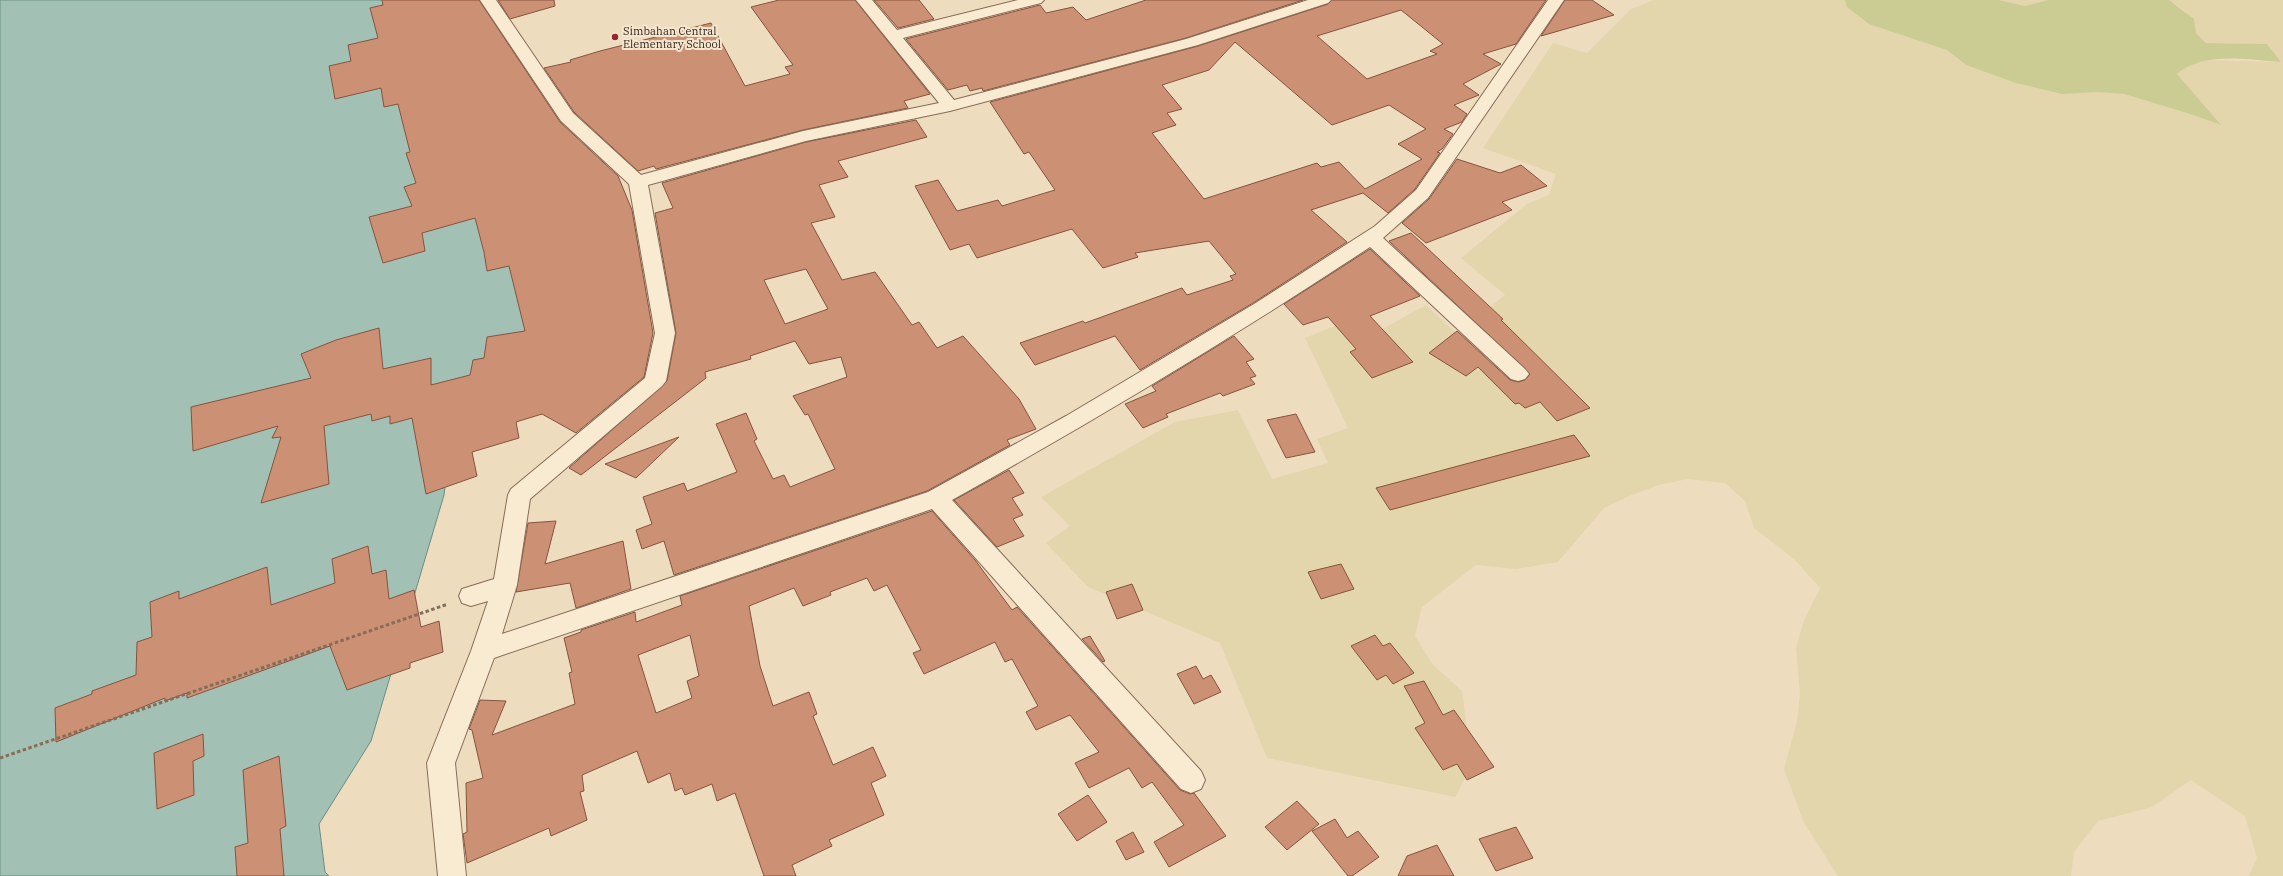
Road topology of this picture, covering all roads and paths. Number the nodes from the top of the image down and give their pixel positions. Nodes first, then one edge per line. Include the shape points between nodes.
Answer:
1 (488, 0) edge
2 (864, 0) edge
3 (1036, 0) edge
4 (1323, 0) edge
5 (1556, 0) edge
6 (893, 36) junction
7 (950, 106) junction
8 (638, 182) junction
9 (1371, 238) junction
10 (1518, 374) dead end
11 (936, 498) junction
12 (505, 585) junction
13 (470, 596) joint
14 (484, 651) junction
15 (0, 758) edge
16 (1191, 780) dead end
17 (452, 876) edge

1 - 8 street via 567,117
2 - 6 street
3 - 6 street
4 - 7 street via 1192,42
5 - 9 street via 1546,18 1422,194
6 - 7 street
7 - 8 street via 803,136
8 - 12 street via 664,333 655,381 520,495
9 - 10 street
9 - 11 street via 1261,309 1081,418
11 - 14 street
11 - 16 street
12 - 13 street
12 - 14 street
13 - 15 path
14 - 17 street via 441,763

